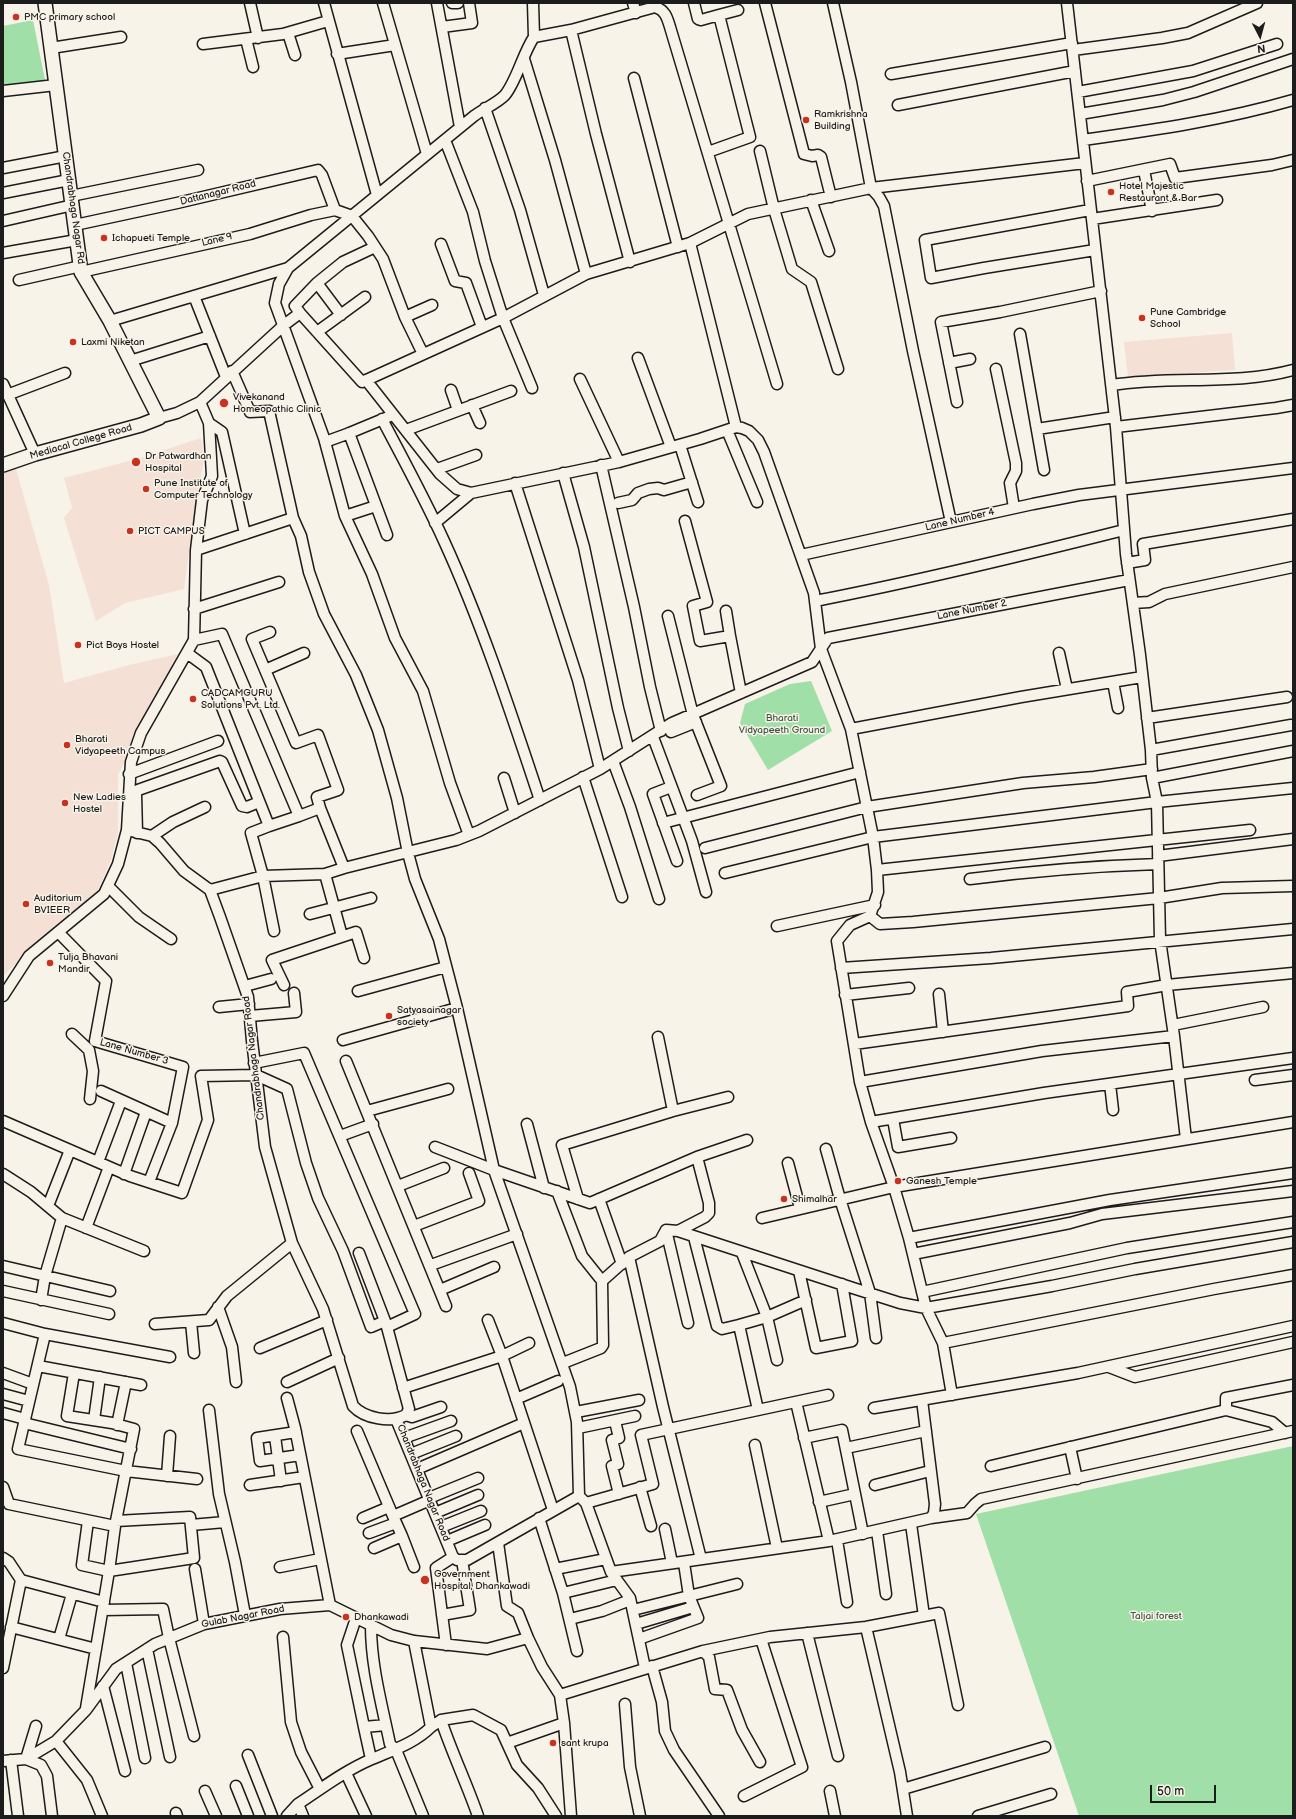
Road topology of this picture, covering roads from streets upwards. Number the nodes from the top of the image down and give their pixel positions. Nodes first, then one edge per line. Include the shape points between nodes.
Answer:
1 (45, 3) edge
2 (250, 3) edge
3 (324, 3) edge
4 (383, 3) edge
5 (437, 3) edge
6 (452, 3) edge
7 (458, 3) edge
8 (469, 3) edge
9 (533, 3) edge
10 (694, 3) edge
11 (765, 3) edge
12 (833, 3) edge
13 (1067, 3) edge
14 (1258, 3) edge
15 (635, 8) edge
16 (738, 10) dead end
17 (719, 15) junction
18 (328, 21) junction
19 (442, 27) junction
20 (571, 30) junction
21 (288, 33) junction
22 (121, 37) dead end
23 (534, 37) junction
24 (258, 38) junction
25 (246, 39) junction
26 (203, 44) dead end
27 (1276, 44) dead end
28 (395, 45) junction
29 (1072, 47) junction
30 (51, 48) junction
31 (338, 54) junction
32 (295, 55) dead end
33 (524, 59) junction
34 (1293, 59) edge
35 (253, 67) dead end
36 (1075, 71) junction
37 (892, 74) dead end
38 (634, 78) dead end
39 (56, 85) junction
40 (3, 92) edge
41 (1078, 92) junction
42 (1293, 100) edge
43 (898, 104) dead end
44 (485, 108) junction
45 (1080, 114) junction
46 (460, 127) junction
47 (445, 140) junction
48 (1083, 140) junction
49 (760, 151) dead end
50 (708, 152) junction
51 (427, 154) junction
52 (66, 156) junction
53 (1293, 160) edge
54 (1085, 163) junction
55 (3, 168) edge
56 (198, 170) dead end
57 (1144, 170) junction
58 (69, 180) junction
59 (1087, 181) junction
60 (871, 188) junction
61 (3, 193) edge
62 (377, 195) junction
63 (831, 196) junction
64 (72, 200) junction
65 (811, 200) junction
66 (1216, 200) dead end
67 (774, 209) junction
68 (335, 210) junction
69 (1152, 211) junction
70 (1091, 214) junction
71 (352, 216) junction
72 (3, 221) edge
73 (730, 224) junction
74 (75, 225) junction
75 (77, 240) junction
76 (690, 243) junction
77 (440, 244) dead end
78 (375, 247) junction
79 (678, 247) junction
80 (1095, 250) junction
81 (829, 251) dead end
82 (3, 252) edge
83 (630, 262) junction
84 (288, 268) junction
85 (81, 269) junction
86 (586, 274) junction
87 (19, 280) dead end
88 (317, 283) junction
89 (1100, 291) junction
90 (544, 295) junction
91 (194, 296) junction
92 (365, 298) dead end
93 (432, 305) dead end
94 (300, 313) junction
95 (341, 315) junction
96 (404, 317) junction
97 (503, 318) junction
98 (110, 321) junction
99 (284, 324) junction
100 (482, 328) junction
101 (317, 332) junction
102 (1020, 334) dead end
103 (210, 336) junction
104 (423, 354) junction
105 (638, 358) dead end
106 (970, 358) dead end
107 (130, 361) junction
108 (949, 363) junction
109 (838, 369) dead end
110 (996, 369) dead end
111 (1293, 370) edge
112 (65, 374) dead end
113 (229, 374) junction
114 (580, 379) dead end
115 (366, 380) junction
116 (3, 384) edge
117 (777, 384) dead end
118 (1112, 385) junction
119 (532, 388) dead end
120 (451, 390) dead end
121 (511, 391) dead end
122 (7, 395) junction
123 (200, 402) junction
124 (957, 402) dead end
125 (472, 405) junction
126 (1293, 405) edge
127 (458, 410) junction
128 (393, 414) junction
129 (1115, 417) junction
130 (159, 418) junction
131 (382, 419) junction
132 (209, 423) junction
133 (480, 423) dead end
134 (1116, 428) junction
135 (731, 429) junction
136 (1037, 429) junction
137 (406, 430) junction
138 (349, 433) junction
139 (325, 442) junction
140 (676, 446) junction
141 (34, 454) junction
142 (476, 455) dead end
143 (619, 462) junction
144 (3, 465) edge
145 (601, 465) junction
146 (1293, 468) edge
147 (437, 469) junction
148 (1044, 470) dead end
149 (563, 472) junction
150 (692, 482) junction
151 (516, 483) junction
152 (1121, 490) junction
153 (471, 493) junction
154 (698, 502) dead end
155 (757, 502) dead end
156 (618, 503) dead end
157 (376, 506) junction
158 (1014, 508) junction
159 (345, 516) junction
160 (293, 518) junction
161 (1293, 519) edge
162 (685, 520) dead end
163 (951, 522) junction
164 (435, 523) junction
165 (1124, 530) junction
166 (245, 534) junction
167 (387, 535) dead end
168 (196, 550) junction
169 (801, 555) junction
170 (1127, 563) junction
171 (1293, 567) edge
172 (1129, 580) junction
173 (279, 582) dead end
174 (815, 601) junction
175 (1132, 603) junction
176 (194, 609) junction
177 (726, 611) dead end
178 (668, 616) dead end
179 (270, 632) dead end
180 (730, 636) junction
181 (194, 640) junction
182 (821, 649) junction
183 (187, 652) junction
184 (304, 653) dead end
185 (1059, 653) dead end
186 (265, 670) junction
187 (1142, 677) junction
188 (1113, 682) junction
189 (1067, 689) junction
190 (741, 693) junction
191 (1287, 697) dead end
192 (1118, 708) dead end
193 (1147, 718) junction
194 (695, 719) junction
195 (1291, 725) dead end
196 (851, 729) junction
197 (662, 733) junction
198 (218, 741) dead end
199 (1151, 750) junction
200 (629, 751) junction
201 (1293, 751) edge
202 (613, 761) junction
203 (600, 769) junction
204 (860, 772) junction
205 (129, 774) junction
206 (1152, 774) junction
207 (583, 777) junction
208 (504, 778) dead end
209 (671, 787) junction
210 (1293, 788) edge
211 (697, 794) dead end
212 (540, 800) junction
213 (259, 802) junction
214 (1157, 802) junction
215 (206, 807) dead end
216 (867, 807) junction
217 (320, 808) junction
218 (515, 813) junction
219 (299, 816) junction
220 (683, 818) junction
221 (663, 823) junction
222 (269, 826) junction
223 (1250, 830) dead end
224 (132, 831) junction
225 (469, 835) junction
226 (152, 836) junction
227 (873, 837) junction
228 (1158, 839) junction
229 (1293, 839) edge
230 (705, 848) dead end
231 (408, 853) junction
232 (1158, 860) junction
233 (677, 861) dead end
234 (344, 868) junction
235 (877, 870) junction
236 (325, 874) junction
237 (726, 874) dead end
238 (263, 876) junction
239 (970, 879) dead end
240 (108, 886) junction
241 (1293, 886) edge
242 (210, 890) junction
243 (706, 892) dead end
244 (622, 897) dead end
245 (371, 898) dead end
246 (1159, 898) junction
247 (659, 899) dead end
248 (875, 905) junction
249 (334, 907) junction
250 (310, 914) dead end
251 (870, 916) junction
252 (777, 926) dead end
253 (1293, 929) edge
254 (274, 931) dead end
255 (58, 932) junction
256 (342, 936) junction
257 (171, 939) dead end
258 (1160, 940) junction
259 (364, 958) dead end
260 (446, 967) junction
261 (841, 968) junction
262 (1293, 973) edge
263 (270, 979) dead end
264 (284, 985) dead end
265 (245, 986) junction
266 (1167, 986) junction
267 (909, 988) dead end
268 (358, 991) dead end
269 (294, 993) dead end
270 (845, 994) junction
271 (939, 994) dead end
272 (3, 996) edge
273 (249, 1004) junction
274 (219, 1007) dead end
275 (1263, 1007) dead end
276 (457, 1008) junction
277 (250, 1016) junction
278 (1173, 1025) junction
279 (943, 1032) junction
280 (72, 1034) dead end
281 (1174, 1036) junction
282 (658, 1037) dead end
283 (343, 1040) dead end
284 (854, 1044) junction
285 (1293, 1058) edge
286 (346, 1061) dead end
287 (254, 1062) junction
288 (1178, 1074) junction
289 (256, 1075) junction
290 (1293, 1075) edge
291 (1255, 1080) dead end
292 (860, 1082) junction
293 (1110, 1084) junction
294 (448, 1090) dead end
295 (100, 1091) dead end
296 (728, 1097) dead end
297 (90, 1099) dead end
298 (121, 1101) junction
299 (1113, 1110) dead end
300 (367, 1111) junction
301 (673, 1111) junction
302 (146, 1112) junction
303 (893, 1119) junction
304 (3, 1121) edge
305 (871, 1122) junction
306 (1293, 1122) edge
307 (172, 1123) junction
308 (373, 1124) junction
309 (527, 1124) dead end
310 (340, 1136) junction
311 (951, 1138) dead end
312 (1186, 1139) junction
313 (747, 1140) dead end
314 (434, 1147) dead end
315 (826, 1149) dead end
316 (70, 1150) junction
317 (696, 1157) junction
318 (98, 1162) junction
319 (788, 1163) dead end
320 (110, 1167) junction
321 (444, 1168) dead end
322 (494, 1170) junction
323 (469, 1173) dead end
324 (1293, 1173) edge
325 (3, 1174) edge
326 (124, 1174) junction
327 (149, 1182) junction
328 (398, 1186) junction
329 (894, 1187) junction
330 (544, 1188) junction
331 (557, 1191) junction
332 (1293, 1191) edge
333 (578, 1199) junction
334 (599, 1199) junction
335 (840, 1199) junction
336 (48, 1206) junction
337 (800, 1208) junction
338 (62, 1218) junction
339 (762, 1218) dead end
340 (1293, 1222) edge
341 (414, 1226) junction
342 (86, 1228) junction
343 (666, 1230) junction
344 (678, 1232) junction
345 (517, 1234) junction
346 (694, 1237) junction
347 (909, 1238) junction
348 (1293, 1242) edge
349 (292, 1244) junction
350 (144, 1251) dead end
351 (742, 1252) junction
352 (359, 1253) dead end
353 (913, 1254) junction
354 (625, 1260) junction
355 (430, 1265) junction
356 (3, 1266) edge
357 (494, 1267) dead end
358 (799, 1271) junction
359 (1293, 1275) edge
360 (45, 1276) junction
361 (602, 1281) junction
362 (842, 1284) junction
363 (440, 1290) junction
364 (3, 1291) edge
365 (110, 1291) dead end
366 (922, 1292) junction
367 (870, 1293) junction
368 (41, 1300) junction
369 (806, 1300) junction
370 (446, 1306) dead end
371 (218, 1307) junction
372 (926, 1308) junction
373 (109, 1314) dead end
374 (767, 1317) junction
375 (327, 1320) junction
376 (488, 1320) dead end
377 (191, 1322) junction
378 (3, 1323) edge
379 (688, 1323) dead end
380 (155, 1324) dead end
381 (386, 1324) junction
382 (739, 1325) junction
383 (1293, 1326) edge
384 (45, 1334) junction
385 (876, 1338) dead end
386 (1293, 1342) edge
387 (529, 1343) dead end
388 (943, 1343) junction
389 (260, 1348) dead end
390 (194, 1353) dead end
391 (502, 1356) junction
392 (170, 1357) dead end
393 (339, 1358) junction
394 (776, 1360) dead end
395 (563, 1363) junction
396 (38, 1366) junction
397 (1108, 1367) junction
398 (3, 1373) edge
399 (74, 1373) junction
400 (100, 1378) junction
401 (558, 1381) dead end
402 (126, 1382) junction
403 (236, 1382) dead end
404 (287, 1382) dead end
405 (33, 1384) junction
406 (141, 1385) dead end
407 (1293, 1385) edge
408 (403, 1388) junction
409 (3, 1394) edge
410 (828, 1395) dead end
411 (952, 1395) junction
412 (287, 1398) dead end
413 (516, 1399) junction
414 (639, 1400) dead end
415 (922, 1400) junction
416 (29, 1401) junction
417 (796, 1402) junction
418 (441, 1407) dead end
419 (874, 1408) dead end
420 (209, 1410) dead end
421 (758, 1410) junction
422 (1226, 1410) junction
423 (576, 1412) junction
424 (3, 1413) edge
425 (406, 1415) junction
426 (634, 1416) dead end
427 (396, 1419) junction
428 (94, 1420) junction
429 (615, 1420) junction
430 (25, 1421) junction
431 (451, 1421) dead end
432 (524, 1423) junction
433 (117, 1425) junction
434 (578, 1428) junction
435 (668, 1429) junction
436 (926, 1430) junction
437 (357, 1431) dead end
438 (296, 1432) junction
439 (1289, 1432) edge
440 (170, 1436) dead end
441 (275, 1436) junction
442 (456, 1436) dead end
443 (404, 1438) junction
444 (804, 1438) junction
445 (755, 1445) dead end
446 (1070, 1447) junction
447 (846, 1448) junction
448 (131, 1449) junction
449 (411, 1454) junction
450 (300, 1455) junction
451 (278, 1458) junction
452 (991, 1466) dead end
453 (417, 1469) junction
454 (126, 1471) junction
455 (930, 1471) junction
456 (168, 1476) junction
457 (304, 1478) junction
458 (478, 1478) dead end
459 (197, 1479) dead end
460 (1077, 1479) junction
461 (281, 1481) junction
462 (250, 1485) dead end
463 (875, 1485) dead end
464 (3, 1487) edge
465 (640, 1487) junction
466 (619, 1494) junction
467 (855, 1494) junction
468 (478, 1495) dead end
469 (429, 1499) junction
470 (582, 1499) junction
471 (820, 1502) junction
472 (553, 1510) junction
473 (482, 1511) dead end
474 (435, 1513) junction
475 (393, 1515) junction
476 (363, 1518) dead end
477 (539, 1518) junction
478 (931, 1518) junction
479 (88, 1521) junction
480 (226, 1522) junction
481 (115, 1524) junction
482 (911, 1524) junction
483 (191, 1525) junction
484 (486, 1525) dead end
485 (651, 1526) dead end
486 (441, 1527) junction
487 (665, 1529) dead end
488 (877, 1531) junction
489 (369, 1533) dead end
490 (863, 1534) junction
491 (402, 1536) junction
492 (447, 1541) junction
493 (833, 1541) junction
494 (498, 1543) junction
495 (374, 1548) dead end
496 (777, 1548) junction
497 (3, 1558) edge
498 (320, 1559) junction
499 (458, 1559) junction
500 (606, 1559) junction
501 (701, 1559) junction
502 (672, 1563) junction
503 (684, 1563) junction
504 (280, 1567) dead end
505 (414, 1567) dead end
506 (195, 1569) dead end
507 (555, 1569) junction
508 (110, 1571) junction
509 (614, 1576) junction
510 (21, 1580) junction
511 (737, 1584) dead end
512 (563, 1593) junction
513 (72, 1594) junction
514 (886, 1594) dead end
515 (689, 1596) junction
516 (847, 1602) dead end
517 (330, 1605) junction
518 (631, 1605) junction
519 (103, 1606) junction
520 (693, 1606) junction
521 (245, 1615) junction
522 (442, 1615) junction
523 (924, 1616) junction
524 (356, 1618) junction
525 (570, 1619) junction
526 (204, 1624) junction
527 (636, 1624) junction
528 (371, 1626) junction
529 (866, 1627) junction
530 (8, 1632) edge
531 (807, 1633) junction
532 (169, 1638) junction
533 (283, 1638) dead end
534 (528, 1638) junction
535 (59, 1639) junction
536 (639, 1639) junction
537 (761, 1639) junction
538 (414, 1641) junction
539 (446, 1645) junction
540 (96, 1649) junction
541 (147, 1649) junction
542 (577, 1651) dead end
543 (703, 1651) junction
544 (126, 1663) junction
545 (648, 1667) junction
546 (3, 1668) edge
547 (103, 1686) junction
548 (560, 1695) junction
549 (625, 1704) dead end
550 (958, 1705) dead end
551 (86, 1710) junction
552 (441, 1720) junction
553 (564, 1723) junction
554 (386, 1725) junction
555 (36, 1726) dead end
556 (364, 1727) junction
557 (431, 1727) junction
558 (194, 1736) dead end
559 (56, 1741) junction
560 (507, 1743) junction
561 (1045, 1747) dead end
562 (396, 1750) junction
563 (248, 1755) dead end
564 (838, 1756) dead end
565 (170, 1757) dead end
566 (145, 1758) dead end
567 (26, 1759) junction
568 (372, 1759) junction
569 (7, 1761) edge
570 (760, 1762) dead end
571 (125, 1771) dead end
572 (346, 1773) junction
573 (236, 1786) dead end
574 (320, 1789) junction
575 (903, 1789) junction
576 (205, 1791) dead end
577 (830, 1791) dead end
578 (1051, 1794) dead end
579 (744, 1796) dead end
580 (298, 1804) junction
581 (18, 1816) edge
582 (52, 1816) edge
583 (102, 1816) edge
584 (216, 1816) edge
585 (248, 1816) edge
586 (272, 1816) edge
587 (287, 1816) edge
588 (303, 1816) edge
589 (366, 1816) edge
590 (423, 1816) edge
591 (478, 1816) edge
592 (556, 1816) edge
593 (571, 1816) edge
594 (640, 1816) edge
595 (719, 1816) edge
596 (835, 1816) edge
597 (907, 1816) edge
598 (978, 1816) edge

1 - 30 street, Chandrabhaga Nagar Rd
2 - 24 street
3 - 18 street
4 - 28 street
5 - 19 street
6 - 7 street
8 - 19 street via 472,23
9 - 23 street
10 - 17 street via 698,19
11 - 63 street via 804,154 821,157
12 - 60 street
13 - 29 street
14 - 29 street via 1188,33
15 - 20 street
15 - 50 street via 655,7 666,15
16 - 17 street
17 - 50 street via 750,137
18 - 21 street
18 - 31 street
19 - 46 street
20 - 23 street
20 - 83 street
21 - 24 street
21 - 32 street
22 - 30 street
23 - 33 street
24 - 25 street
25 - 26 street
25 - 35 street
27 - 41 street via 1193,71
28 - 31 street
28 - 51 street
29 - 36 street
29 - 37 street
30 - 39 street, Chandrabhaga Nagar Rd
31 - 62 street
33 - 44 street via 505,95
33 - 86 street
34 - 45 street via 1194,92
36 - 41 street
36 - 43 street
38 - 79 street
39 - 40 street
39 - 52 street, Chandrabhaga Nagar Rd
41 - 45 street
42 - 48 street via 1241,115
44 - 46 street
44 - 90 street via 520,210
45 - 48 street
46 - 47 street
47 - 51 street
47 - 97 street via 473,212
48 - 54 street
49 - 67 street
50 - 73 street
51 - 62 street
52 - 55 street
52 - 58 street, Chandrabhaga Nagar Rd
53 - 57 street via 1175,178 1170,164
54 - 59 street
54 - 60 street
56 - 64 street
57 - 59 street
57 - 69 street
58 - 61 street
58 - 64 street, Chandrabhaga Nagar Rd
59 - 70 street
60 - 63 street
60 - 163 street via 884,206
62 - 71 street
63 - 65 street
64 - 72 street
64 - 74 street, Chandrabhaga Nagar Rd
65 - 67 street
65 - 81 street
66 - 69 street
67 - 73 street via 748,214
67 - 109 street via 792,269 810,282
68 - 71 street
68 - 74 street, Dattanagar Road via 318,170
68 - 85 street, Lane 9 via 250,234
69 - 70 street
70 - 80 street
70 - 80 street via 925,240 927,264 931,278
71 - 78 street
71 - 84 street
73 - 76 street
73 - 117 street
74 - 75 street, Chandrabhaga Nagar Rd
75 - 82 street
75 - 85 street, Chandrabhaga Nagar Rd
76 - 79 street
76 - 135 street
77 - 100 street via 455,281 466,283
78 - 88 street via 343,262
78 - 96 street via 383,260
79 - 83 street
80 - 89 street
83 - 86 street
84 - 91 street
84 - 99 street via 279,284 275,303
85 - 87 street, Lane 9
85 - 98 street, Chandrabhaga Nagar Rd
86 - 90 street
88 - 94 street via 295,306
88 - 95 street
89 - 108 street via 941,322
89 - 118 street
90 - 97 street
91 - 98 street
91 - 103 street
92 - 95 street
93 - 96 street
94 - 99 street
94 - 101 street
95 - 101 street
96 - 104 street
97 - 100 street
97 - 119 street
98 - 107 street, Chandrabhaga Nagar Rd
99 - 113 street
99 - 139 street
100 - 104 street
101 - 115 street via 362,382
102 - 136 street
103 - 107 street
103 - 113 street
104 - 115 street
105 - 140 street
106 - 108 street
107 - 130 street, Chandrabhaga Nagar Rd
108 - 124 street
110 - 158 street via 1016,463 1016,471 1010,483
111 - 118 street via 1259,377 1145,380
112 - 122 street
113 - 123 street
113 - 160 street via 250,412 269,411
114 - 143 street
115 - 128 street
116 - 122 street
118 - 129 street
120 - 127 street
121 - 125 street
122 - 141 street
123 - 130 street
123 - 132 street
125 - 127 street
125 - 133 street
126 - 134 street
127 - 137 street
128 - 131 street
128 - 137 street
129 - 134 street
129 - 136 street
130 - 141 street, Mediacal College Road
131 - 138 street
131 - 164 street
132 - 166 street via 222,432
132 - 168 street via 212,476 202,500
134 - 152 street
135 - 140 street
135 - 155 street
135 - 169 street via 742,428 758,440
136 - 148 street
137 - 147 street
138 - 139 street
138 - 157 street
139 - 159 street
140 - 143 street
140 - 150 street
141 - 144 street, Mediacal College Road
142 - 147 street
143 - 145 street
145 - 149 street
145 - 197 street
146 - 152 street, Lane Number 4
147 - 153 street via 457,489
149 - 151 street
149 - 200 street via 584,546
150 - 154 street
150 - 156 street via 664,490 649,489 638,493 632,500
151 - 153 street
151 - 203 street via 578,680
152 - 158 street, Lane Number 4 via 1079,495
152 - 165 street
153 - 164 street
157 - 159 street
157 - 167 street
158 - 163 street, Lane Number 4
159 - 225 street via 372,574 395,638 423,691 450,783
160 - 166 street
160 - 231 street via 301,536 309,572 324,614 356,675 378,730
161 - 170 street via 1143,544 1145,560
162 - 180 street via 706,602 693,606 700,641
163 - 169 street, Lane Number 4
164 - 212 street via 470,602
165 - 170 street
165 - 174 street via 908,583
166 - 168 street
168 - 176 street
169 - 174 street
170 - 172 street
171 - 175 street via 1165,594 1149,602
172 - 175 street
172 - 182 street, Lane Number 2 via 828,638
173 - 176 street
174 - 182 street
175 - 187 street
176 - 181 street
177 - 180 street
178 - 194 street
179 - 186 street via 252,639
180 - 190 street
181 - 183 street
181 - 219 street via 222,634
182 - 190 street, Lane Number 2 via 812,662
182 - 196 street
183 - 205 street via 141,733
183 - 213 street via 206,667
184 - 186 street
185 - 189 street
186 - 217 street via 296,742 318,735 338,790 317,796
187 - 188 street
187 - 193 street
188 - 189 street
188 - 192 street
189 - 196 street
190 - 194 street, Lane Number 2
191 - 193 street
193 - 199 street
194 - 197 street, Lane Number 2 via 672,723
194 - 211 street via 721,786
195 - 199 street
196 - 204 street
197 - 200 street, Lane Number 2
197 - 209 street
198 - 205 street
199 - 206 street
200 - 202 street, Lane Number 2
201 - 206 street
202 - 203 street, Lane Number 2
202 - 247 street
203 - 207 street, Lane Number 2
204 - 216 street
204 - 220 street
205 - 224 street
206 - 214 street
206 - 216 street via 1023,783
207 - 212 street, Lane Number 2
207 - 244 street
208 - 218 street
209 - 220 street
209 - 221 street via 653,794
210 - 214 street
212 - 218 street, Lane Number 2
213 - 222 street
213 - 224 street via 247,807 242,806 220,761 138,790
214 - 227 street
214 - 228 street
215 - 226 street via 173,822
216 - 227 street
216 - 230 street
217 - 219 street
217 - 234 street
218 - 225 street, Lane Number 2
219 - 222 street
220 - 221 street
220 - 243 street
221 - 233 street
222 - 238 street via 251,833
223 - 228 street
224 - 226 street
224 - 240 street
225 - 231 street, Lane Number 2
226 - 242 street via 184,871
227 - 235 street
227 - 237 street
228 - 232 street
228 - 235 street
229 - 232 street
231 - 234 street, Lane Number 2
231 - 260 street via 415,879 439,939
232 - 239 street
232 - 246 street
234 - 236 street, Lane Number 2
235 - 248 street via 878,892
236 - 238 street, Lane Number 2
236 - 249 street
238 - 242 street, Lane Number 2
238 - 254 street
240 - 255 street via 104,894
240 - 257 street via 139,917
241 - 246 street via 1222,888
242 - 265 street, Chandrabhaga Nagar Road
245 - 249 street
246 - 251 street via 913,922 880,924
246 - 258 street
248 - 251 street
248 - 252 street
249 - 250 street
249 - 256 street
251 - 261 street via 850,925 837,941
253 - 258 street
255 - 272 street via 29,956
255 - 307 street, Lane Number 3 via 106,981 95,1041 183,1066
256 - 259 street via 356,932
256 - 264 street via 272,960
258 - 261 street via 991,958
258 - 266 street
260 - 268 street
260 - 276 street
261 - 270 street
262 - 266 street
263 - 265 street
265 - 273 street, Chandrabhaga Nagar Road
266 - 278 street
266 - 279 street via 1127,992 1128,1006
267 - 270 street
269 - 277 street via 296,1012
270 - 284 street
271 - 279 street
273 - 274 street
273 - 277 street, Chandrabhaga Nagar Road
275 - 278 street
276 - 283 street
276 - 322 street
277 - 287 street, Chandrabhaga Nagar Road
278 - 281 street
279 - 284 street
280 - 297 street via 89,1050 93,1070
281 - 288 street
281 - 292 street via 1042,1051
282 - 301 street
284 - 292 street
285 - 288 street
286 - 300 street
287 - 289 street, Chandrabhaga Nagar Road
287 - 310 street via 304,1053
288 - 293 street
288 - 312 street
289 - 327 street via 201,1076 208,1120 182,1193
289 - 349 street, Chandrabhaga Nagar Road via 265,1147
289 - 381 street via 287,1089 318,1198 343,1251 371,1327
290 - 291 street
292 - 305 street
293 - 299 street
293 - 303 street
294 - 300 street
295 - 298 street
296 - 301 street
298 - 302 street
298 - 318 street
300 - 308 street
301 - 333 street via 562,1145
302 - 307 street
302 - 326 street
303 - 305 street
303 - 311 street via 898,1147
304 - 316 street
305 - 329 street
306 - 312 street
307 - 327 street
308 - 310 street
308 - 328 street
309 - 330 street
310 - 381 street via 415,1314
312 - 329 street
313 - 317 street
314 - 322 street
315 - 335 street
316 - 318 street
316 - 336 street
317 - 334 street
317 - 344 street via 709,1204 709,1213
318 - 320 street
319 - 337 street
320 - 326 street
320 - 342 street
321 - 328 street
322 - 330 street
322 - 345 street
323 - 341 street via 479,1201
324 - 347 street via 1110,1200
325 - 336 street
326 - 327 street
328 - 341 street
329 - 335 street
329 - 347 street
330 - 331 street
331 - 333 street
331 - 361 street via 582,1256
332 - 353 street via 1102,1214 1070,1223
333 - 334 street via 590,1203
334 - 354 street
335 - 337 street
335 - 367 street
336 - 338 street
337 - 339 street
338 - 342 street
338 - 360 street
340 - 366 street via 1127,1248
341 - 355 street
342 - 350 street
343 - 344 street
343 - 354 street via 660,1241
343 - 379 street
344 - 346 street
345 - 355 street
345 - 395 street
346 - 351 street
346 - 382 street via 717,1326 722,1329
347 - 353 street
348 - 372 street via 1135,1268 1052,1286
349 - 371 street via 227,1296
349 - 375 street, Chandrabhaga Nagar Road
351 - 358 street
351 - 374 street
352 - 381 street
353 - 366 street
354 - 361 street
354 - 435 street
355 - 363 street
356 - 360 street
357 - 363 street
358 - 362 street
358 - 369 street
359 - 388 street
360 - 365 street
360 - 368 street
361 - 395 street via 603,1345 598,1350
362 - 367 street
362 - 369 street via 852,1341 816,1348
363 - 370 street
364 - 368 street
366 - 372 street
367 - 372 street
367 - 385 street
368 - 373 street
369 - 374 street
371 - 377 street via 209,1320
371 - 403 street via 232,1348
372 - 388 street
374 - 382 street
374 - 394 street
375 - 389 street
375 - 393 street, Chandrabhaga Nagar Road
376 - 391 street
377 - 380 street
377 - 390 street
378 - 384 street
381 - 408 street
382 - 421 street
383 - 397 street
384 - 392 street
384 - 396 street
386 - 397 street via 1135,1377
387 - 391 street
388 - 411 street
391 - 408 street
391 - 413 street
393 - 404 street
393 - 427 street, Chandrabhaga Nagar Road via 353,1406 370,1416
395 - 423 street
396 - 399 street
396 - 405 street
397 - 411 street
398 - 405 street
399 - 400 street
399 - 428 street via 67,1416
400 - 402 street
400 - 428 street
401 - 413 street
402 - 406 street
402 - 433 street
405 - 416 street
407 - 422 street via 1226,1398
408 - 425 street via 409,1409
409 - 416 street
410 - 417 street
411 - 415 street
412 - 438 street
413 - 432 street
414 - 423 street
415 - 419 street
415 - 436 street
416 - 430 street
417 - 421 street
417 - 444 street
418 - 425 street via 412,1417
420 - 480 street via 219,1494
421 - 435 street
422 - 439 street via 1272,1422
422 - 446 street
423 - 434 street
424 - 430 street
425 - 427 street
426 - 429 street
427 - 443 street, Chandrabhaga Nagar Road
428 - 433 street
429 - 434 street
429 - 466 street via 619,1438 612,1440 618,1464 612,1466
430 - 448 street
430 - 454 street via 18,1449
431 - 443 street
432 - 453 street
432 - 472 street
433 - 448 street via 134,1429
434 - 470 street
435 - 465 street via 641,1435 653,1484
435 - 501 street
436 - 447 street
436 - 455 street
437 - 475 street
438 - 441 street
438 - 450 street
439 - 460 street
440 - 456 street
441 - 451 street
441 - 451 street via 257,1438 260,1461
442 - 449 street
443 - 449 street, Chandrabhaga Nagar Road
444 - 447 street via 842,1430
444 - 471 street
445 - 496 street
446 - 452 street
446 - 460 street
447 - 467 street
448 - 454 street
449 - 453 street, Chandrabhaga Nagar Road
450 - 451 street
450 - 457 street
451 - 461 street
453 - 469 street, Chandrabhaga Nagar Road
454 - 456 street
454 - 481 street
455 - 463 street
455 - 478 street via 934,1504
456 - 459 street
457 - 461 street
457 - 498 street
458 - 469 street
460 - 478 street via 981,1499 967,1513
461 - 462 street
464 - 479 street via 9,1504
465 - 466 street
465 - 485 street
466 - 470 street
467 - 471 street
467 - 490 street
468 - 474 street
469 - 474 street, Chandrabhaga Nagar Road
469 - 475 street
470 - 472 street
470 - 500 street
471 - 493 street
472 - 477 street
473 - 486 street
474 - 486 street, Chandrabhaga Nagar Road
475 - 476 street
475 - 489 street
475 - 491 street
477 - 494 street
477 - 507 street
478 - 482 street
479 - 481 street
479 - 508 street via 82,1565
480 - 483 street
480 - 521 street
481 - 483 street via 190,1517
481 - 508 street
482 - 488 street
482 - 523 street
483 - 508 street via 194,1558
484 - 492 street
486 - 492 street, Chandrabhaga Nagar Road
487 - 502 street
488 - 490 street
488 - 514 street
490 - 493 street
491 - 495 street
491 - 505 street
492 - 499 street, Chandrabhaga Nagar Road
493 - 496 street
493 - 516 street
494 - 499 street via 467,1560
494 - 534 street via 507,1606 518,1613
496 - 501 street
497 - 510 street via 9,1562
498 - 504 street
498 - 517 street
499 - 522 street via 436,1568
499 - 522 street, Chandrabhaga Nagar Road via 470,1610
500 - 507 street
500 - 509 street
501 - 503 street
502 - 503 street
502 - 509 street
503 - 515 street
506 - 526 street
507 - 512 street
508 - 519 street
509 - 512 street
509 - 518 street
510 - 513 street
510 - 530 street
511 - 515 street
512 - 525 street
513 - 519 street
513 - 535 street
515 - 518 street
515 - 520 street
517 - 521 street, Gulab Nagar Road
517 - 524 street
518 - 525 street
518 - 527 street
519 - 532 street via 163,1609
519 - 540 street
520 - 527 street
520 - 536 street via 698,1618
521 - 526 street, Gulab Nagar Road
522 - 539 street
523 - 529 street
523 - 550 street via 939,1613
524 - 528 street
524 - 556 street via 347,1645
525 - 542 street
526 - 532 street, Gulab Nagar Road
527 - 536 street
528 - 538 street
528 - 554 street via 372,1650
529 - 531 street
529 - 575 street
530 - 535 street
530 - 546 street
531 - 537 street
531 - 564 street
532 - 541 street, Gulab Nagar Road
532 - 558 street
533 - 574 street via 291,1722 301,1752
534 - 539 street via 486,1649
534 - 548 street
535 - 540 street
536 - 545 street
537 - 543 street
537 - 579 street via 802,1767
538 - 539 street
538 - 557 street
540 - 551 street
541 - 544 street, Gulab Nagar Road
541 - 565 street
543 - 545 street
543 - 570 street via 709,1657 715,1689 727,1690 742,1730
544 - 547 street, Gulab Nagar Road via 116,1669
544 - 566 street
545 - 548 street
545 - 595 street via 662,1702 665,1731 674,1750
547 - 551 street, Gulab Nagar Road
547 - 571 street
548 - 553 street
549 - 594 street via 630,1767
551 - 559 street, Gulab Nagar Road
552 - 557 street
552 - 560 street via 473,1715 501,1730
552 - 591 street
553 - 560 street
553 - 593 street
554 - 556 street
554 - 562 street via 390,1744
555 - 567 street
556 - 568 street
557 - 562 street via 425,1734
559 - 567 street, Gulab Nagar Road
559 - 583 street via 87,1780
560 - 592 street via 517,1765 538,1788
561 - 575 street
562 - 568 street
562 - 590 street
563 - 586 street
567 - 569 street, Gulab Nagar Road
567 - 582 street via 40,1765 47,1776
568 - 572 street
569 - 581 street
572 - 574 street
572 - 589 street
573 - 585 street
574 - 580 street
575 - 597 street
576 - 584 street
577 - 596 street
578 - 598 street
580 - 587 street
580 - 588 street

